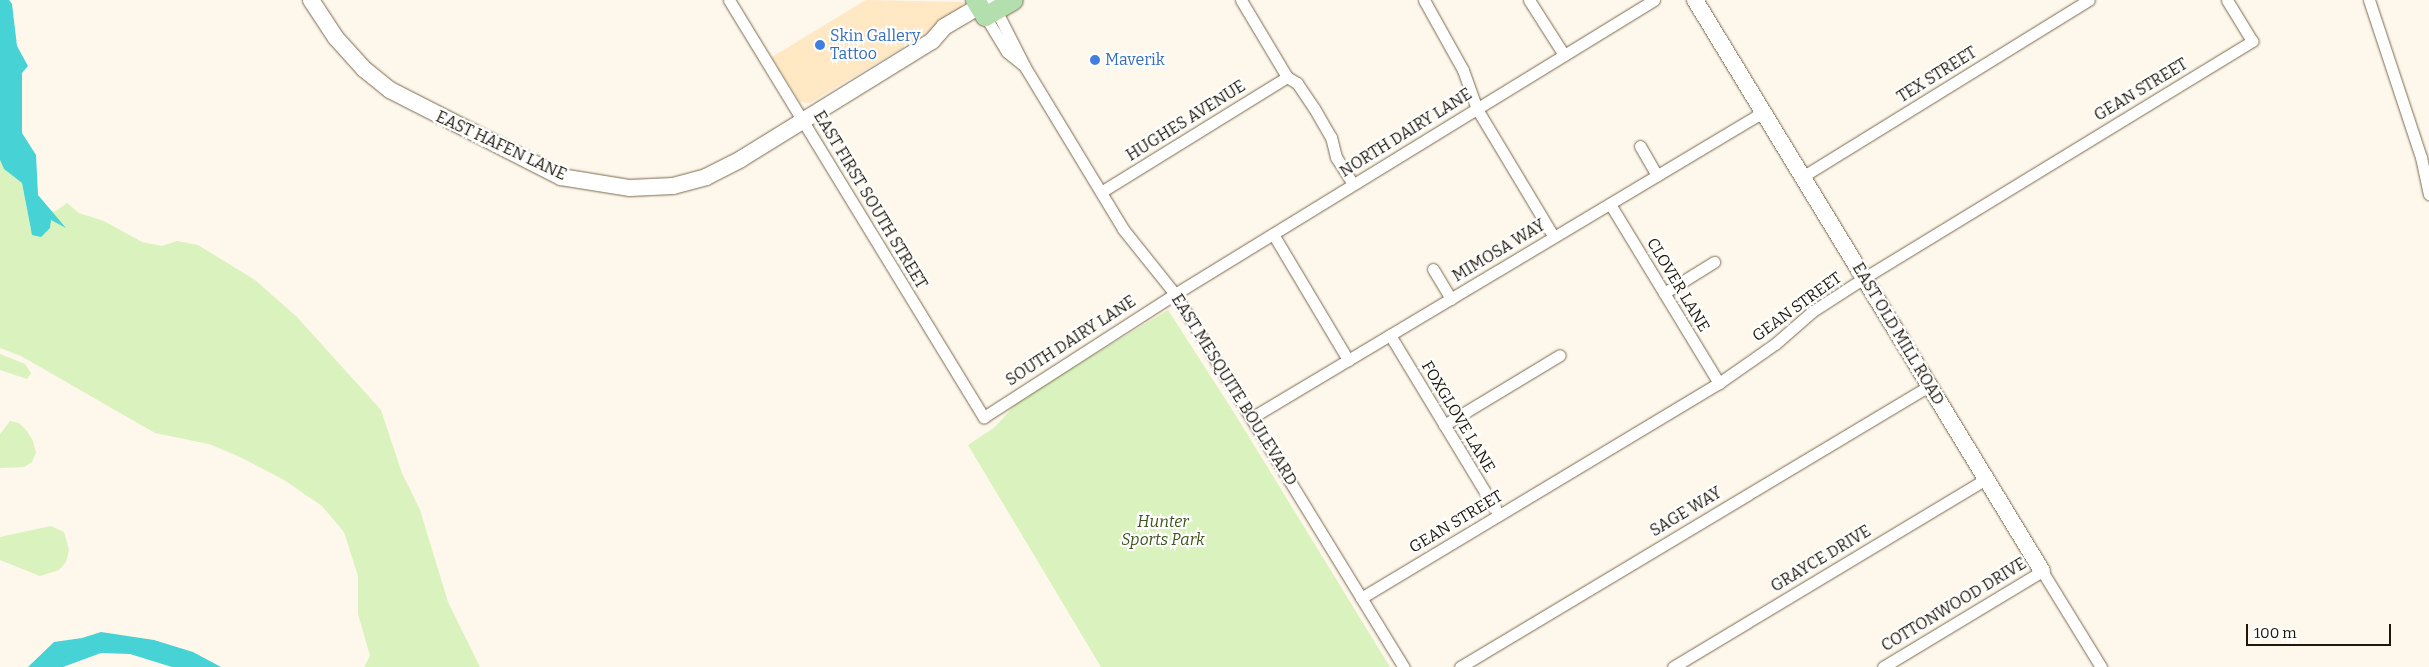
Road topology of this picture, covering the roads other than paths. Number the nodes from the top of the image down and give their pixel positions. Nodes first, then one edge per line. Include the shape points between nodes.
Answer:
1 (311, 0) edge
2 (729, 0) edge
3 (1013, 0) edge
4 (1240, 0) edge
5 (1424, 0) edge
6 (1529, 0) edge
7 (1654, 0) edge
8 (1694, 0) edge
9 (2089, 0) edge
10 (2227, 0) edge
11 (2369, 0) edge
12 (987, 5) edge
13 (1564, 55) junction
14 (1287, 77) junction
15 (1476, 109) junction
16 (1763, 112) junction
17 (803, 121) junction
18 (1640, 146) dead end
19 (1657, 175) junction
20 (1802, 177) junction
21 (1353, 184) junction
22 (1101, 192) junction
23 (2429, 194) edge
24 (1610, 204) junction
25 (1273, 234) junction
26 (1554, 237) junction
27 (1714, 262) dead end
28 (1433, 269) dead end
29 (1864, 278) junction
30 (1664, 293) junction
31 (1175, 294) junction
32 (1451, 299) junction
33 (1390, 335) junction
34 (1560, 355) dead end
35 (1348, 360) junction
36 (1719, 383) junction
37 (1929, 386) junction
38 (984, 416) joint
39 (1251, 418) junction
40 (1444, 425) junction
41 (1986, 479) junction
42 (1499, 515) junction
43 (2042, 570) junction
44 (1361, 598) junction
45 (1404, 667) edge
46 (1460, 667) edge
47 (1673, 667) edge
48 (1883, 667) edge
49 (2101, 667) edge

1 - 17 main road, EAST HAFEN LANE via 336,38 364,69 390,90 561,177 630,188 673,186 706,177
2 - 17 street, EAST FIRST SOUTH STREET
3 - 12 main road
4 - 14 street
5 - 15 street via 1464,70
6 - 13 street
7 - 13 street, NORTH DAIRY LANE
8 - 16 main road, EAST OLD MILL ROAD
9 - 20 street, TEX STREET
10 - 29 street, GEAN STREET via 2252,41
11 - 23 street via 2421,157
12 - 17 main road, EAST HAFEN LANE via 944,27 938,37
12 - 22 street, EAST MESQUITE BOULEVARD via 1007,52 1025,67
13 - 15 street, NORTH DAIRY LANE
14 - 21 street via 1297,83 1314,108 1331,137 1336,157
14 - 22 street, HUGHES AVENUE
15 - 21 street, NORTH DAIRY LANE
15 - 26 street
16 - 19 street, MIMOSA WAY
16 - 20 main road, EAST OLD MILL ROAD
17 - 38 street, EAST FIRST SOUTH STREET
18 - 19 street
19 - 24 street, MIMOSA WAY
20 - 29 main road, EAST OLD MILL ROAD
21 - 25 street, NORTH DAIRY LANE
22 - 31 street, EAST MESQUITE BOULEVARD via 1142,256
24 - 26 street, MIMOSA WAY
24 - 30 street, CLOVER LANE
25 - 31 street, NORTH DAIRY LANE
25 - 35 street
26 - 32 street, MIMOSA WAY
27 - 30 street
28 - 32 street
29 - 36 street, GEAN STREET
29 - 37 main road, EAST OLD MILL ROAD
30 - 36 street, CLOVER LANE
31 - 38 street, SOUTH DAIRY LANE
31 - 39 street, EAST MESQUITE BOULEVARD
32 - 33 street, MIMOSA WAY
33 - 35 street, MIMOSA WAY
33 - 40 street, FOXGLOVE LANE
34 - 40 street
35 - 39 street, MIMOSA WAY
36 - 42 street, GEAN STREET
37 - 41 main road, EAST OLD MILL ROAD
37 - 46 street, SAGE WAY
39 - 44 street, EAST MESQUITE BOULEVARD
40 - 42 street, FOXGLOVE LANE
41 - 43 main road, EAST OLD MILL ROAD
41 - 47 street, GRAYCE DRIVE
42 - 44 street, GEAN STREET
43 - 48 street, COTTONWOOD DRIVE
43 - 49 street, EAST OLD MILL ROAD
44 - 45 street, EAST MESQUITE BOULEVARD

